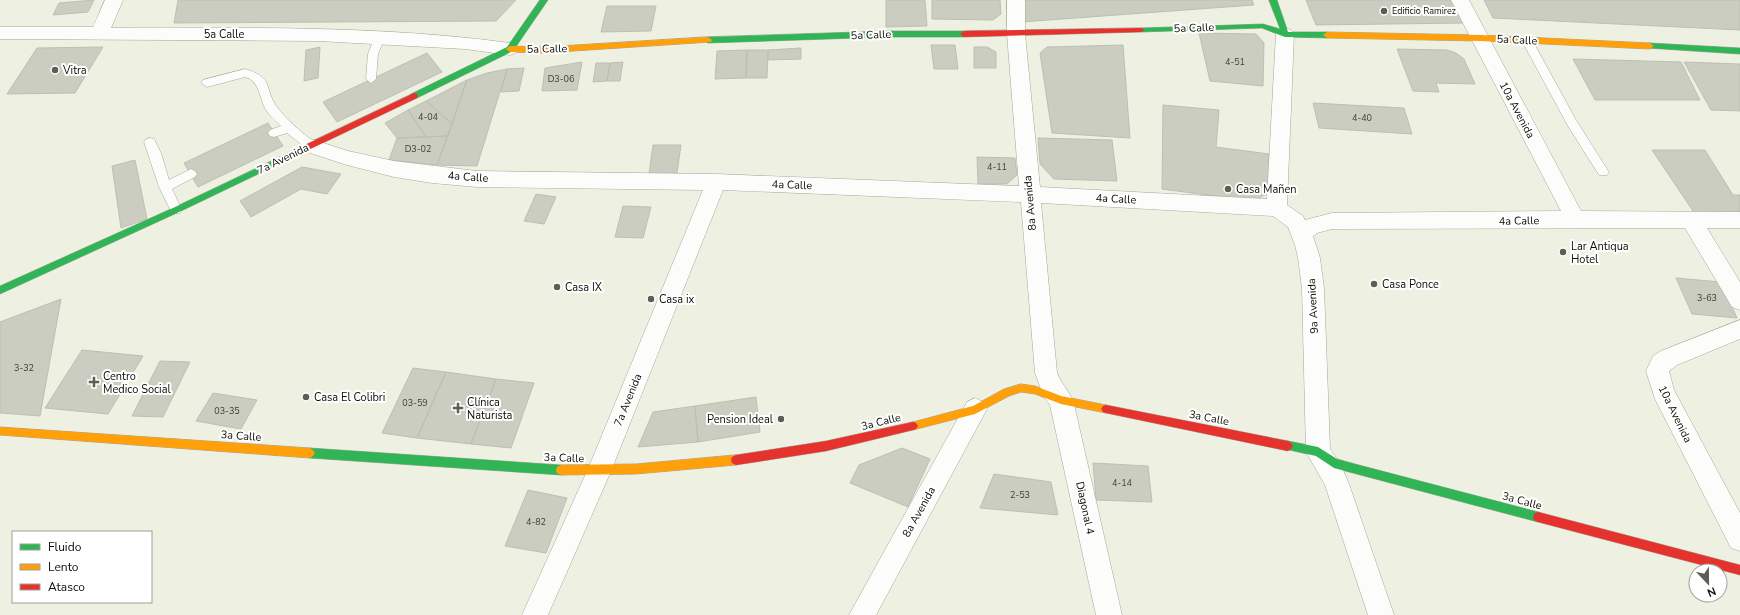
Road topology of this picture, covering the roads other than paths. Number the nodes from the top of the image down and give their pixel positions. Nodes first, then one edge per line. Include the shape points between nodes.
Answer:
1 (114, 0) edge
2 (544, 0) edge
3 (1016, 0) edge
4 (1273, 0) edge
5 (1460, 0) edge
6 (0, 33) edge
7 (99, 34) junction
8 (1016, 34) junction
9 (1285, 34) junction
10 (379, 38) junction
11 (1480, 38) junction
12 (1527, 41) junction
13 (510, 49) junction
14 (1740, 51) edge
15 (371, 79) dead end
16 (207, 83) dead end
17 (290, 128) junction
18 (274, 133) dead end
19 (150, 142) dead end
20 (311, 146) junction
21 (1603, 172) dead end
22 (190, 174) dead end
23 (716, 182) junction
24 (166, 187) junction
25 (1029, 194) junction
26 (1277, 208) junction
27 (176, 210) junction
28 (1575, 219) junction
29 (1691, 220) junction
30 (1740, 220) edge
31 (1301, 233) junction
32 (0, 290) edge
33 (1740, 301) edge
34 (1740, 329) edge
35 (1061, 400) junction
36 (975, 409) junction
37 (0, 431) edge
38 (1318, 452) junction
39 (599, 471) junction
40 (1740, 539) edge
41 (1740, 570) edge
42 (535, 615) edge
43 (862, 615) edge
44 (1109, 615) edge
45 (1381, 615) edge

1 - 7 street
2 - 13 main road, 7a Avenida
3 - 8 street, 8a Avenida
4 - 9 main road
5 - 11 street, 10a Avenida
6 - 7 street, 5a Calle
7 - 10 street, 5a Calle via 275,34
8 - 9 main road, 5a Calle via 1250,26 1275,29
8 - 13 main road, 5a Calle via 881,34 689,41 543,50
8 - 25 street, 8a Avenida
9 - 11 main road, 5a Calle
9 - 26 street
10 - 13 street, 5a Calle via 465,43
10 - 15 lane via 373,54
11 - 12 main road, 5a Calle
11 - 28 street, 10a Avenida
12 - 14 main road, 5a Calle
12 - 21 lane via 1572,123
13 - 20 main road, 7a Avenida via 387,103
16 - 17 lane via 245,73 252,75 260,80 271,108
17 - 18 lane
17 - 20 lane
19 - 24 lane
20 - 23 street, 4a Calle via 394,169 477,179
20 - 27 main road, 7a Avenida
22 - 24 lane
23 - 25 street, 4a Calle
23 - 39 street, 7a Avenida
24 - 27 lane
25 - 26 street, 4a Calle
25 - 35 street, 8a Avenida via 1046,373 1052,390
26 - 31 street, 9a Avenida via 1296,222
27 - 32 main road, 7a Avenida
28 - 29 street, 4a Calle
28 - 31 street, 4a Calle via 1332,221 1311,226
29 - 30 street, 4a Calle
29 - 33 street
31 - 38 street, 9a Avenida via 1309,258 1313,288
34 - 40 street, 10a Avenida via 1669,358 1657,371 1663,392
35 - 36 main road, 3a Calle via 1041,390 1025,389 1009,391
35 - 38 main road, 3a Calle
35 - 44 street, Diagonal 4
36 - 39 main road, 3a Calle via 865,439 812,450 681,467
36 - 43 street, 8a Avenida
37 - 39 main road, 3a Calle via 532,469
38 - 41 main road, 3a Calle via 1334,463 1354,470
38 - 45 street via 1337,484
39 - 42 street, 7a Avenida

